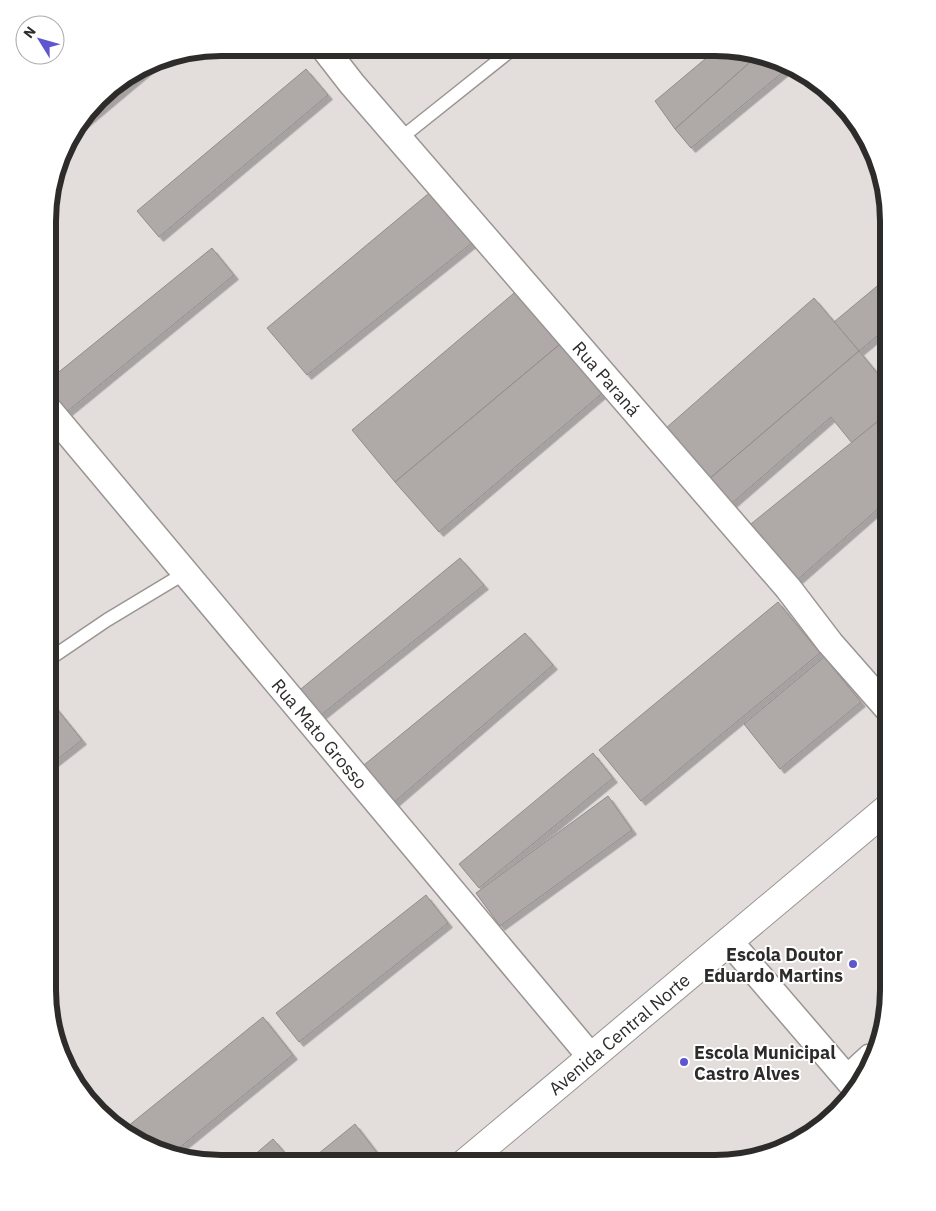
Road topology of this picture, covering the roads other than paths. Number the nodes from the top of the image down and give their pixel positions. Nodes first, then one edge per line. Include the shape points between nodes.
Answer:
1 (330, 56) edge
2 (504, 56) edge
3 (401, 138) junction
4 (56, 418) edge
5 (185, 573) junction
6 (56, 655) edge
7 (879, 699) edge
8 (879, 815) edge
9 (729, 941) junction
10 (867, 1051) dead end
11 (591, 1057) junction
12 (849, 1082) edge
13 (475, 1155) edge

1 - 3 street, Rua Paraná
2 - 3 lane
3 - 7 street, Rua Paraná via 788,588
4 - 5 street, Rua Mato Grosso
5 - 6 lane
5 - 11 street, Rua Mato Grosso
8 - 9 main road, Avenida Central Norte
9 - 11 main road, Avenida Central Norte
9 - 12 street
10 - 12 lane
11 - 13 main road, Avenida Central Norte

